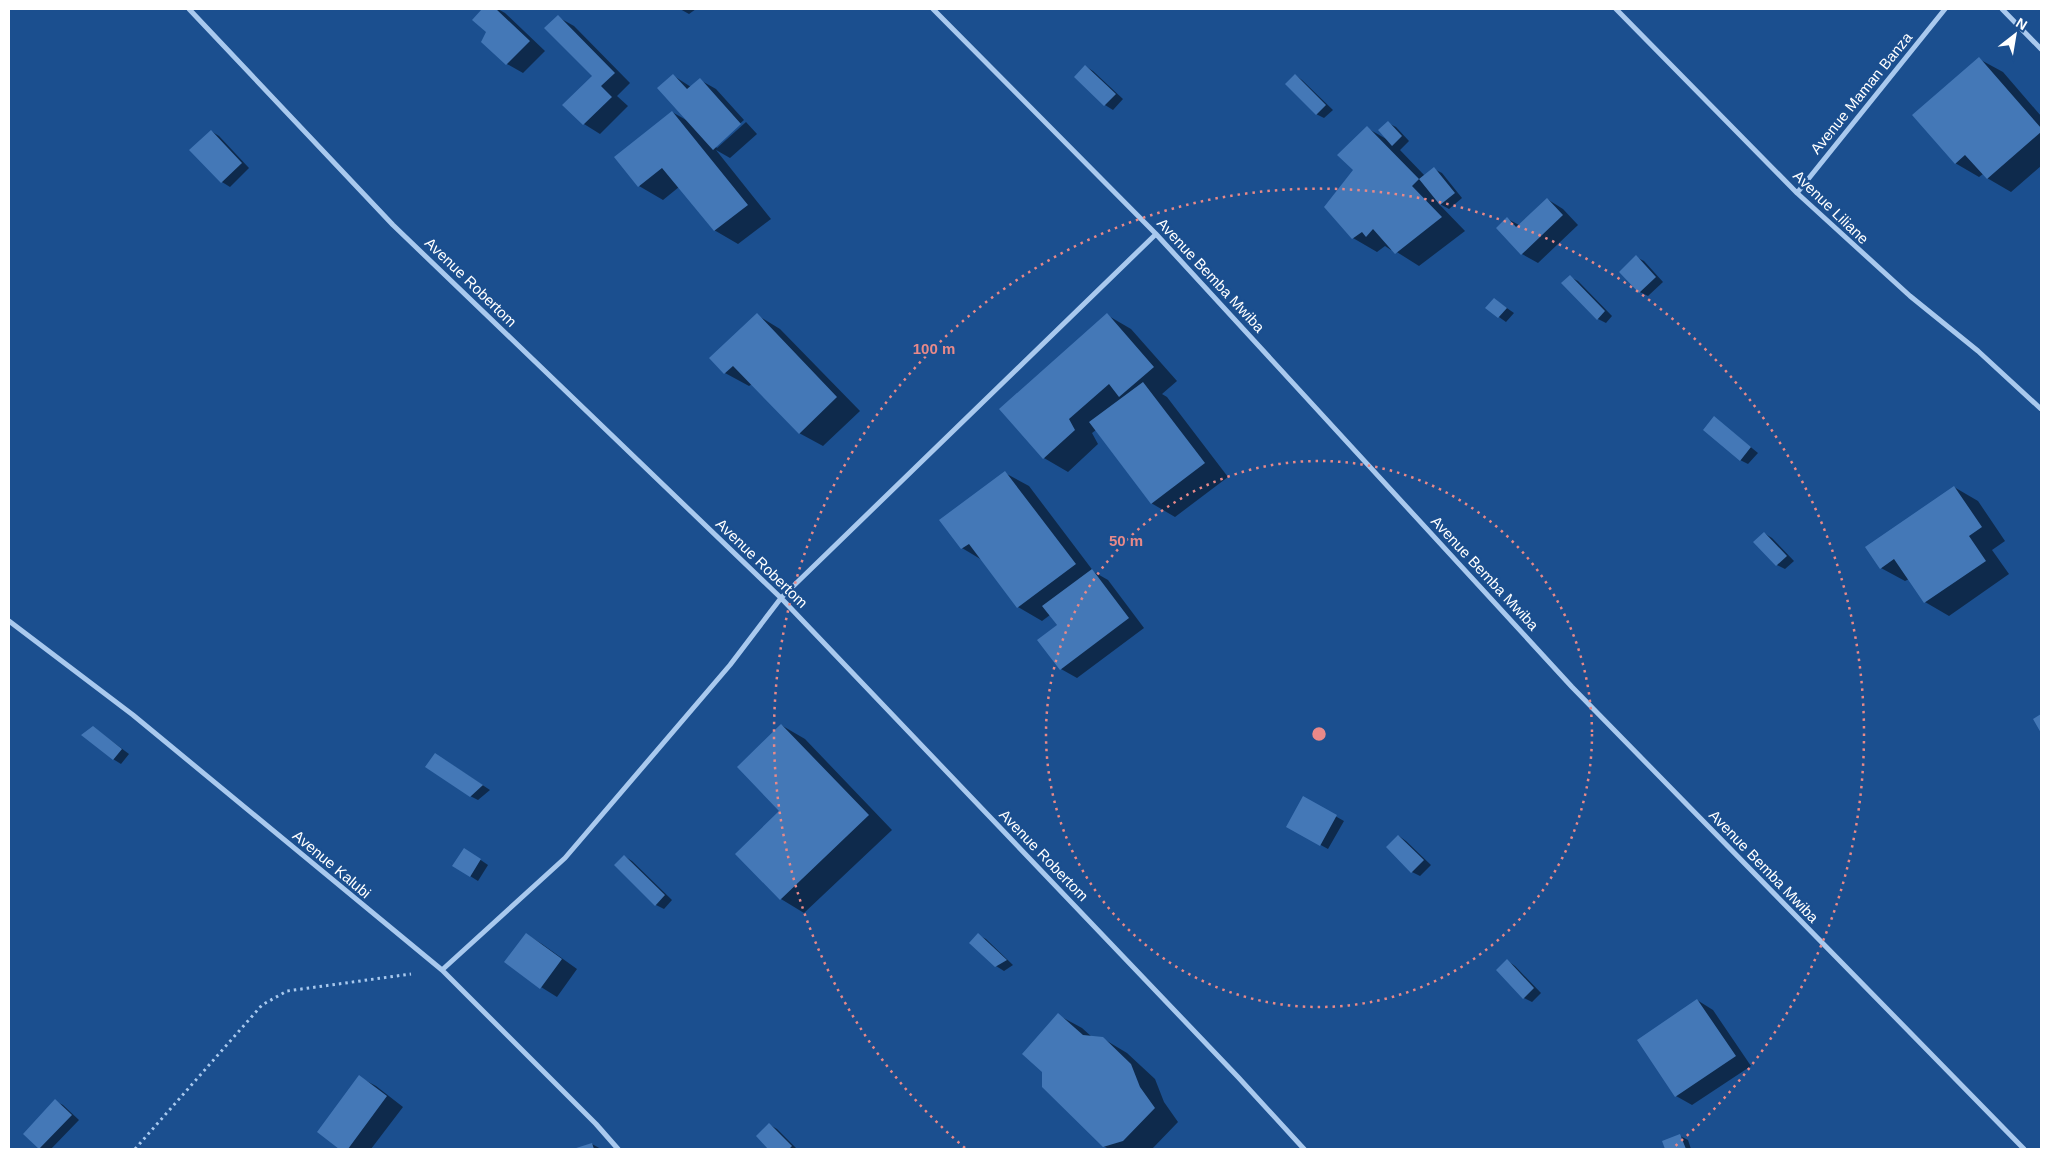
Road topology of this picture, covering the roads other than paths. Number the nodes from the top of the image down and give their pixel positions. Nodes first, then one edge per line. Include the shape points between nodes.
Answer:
1 (189, 9) edge
2 (933, 9) edge
3 (1616, 9) edge
4 (1944, 9) edge
5 (2002, 9) edge
6 (2041, 49) edge
7 (1797, 193) junction
8 (1156, 234) junction
9 (2041, 409) edge
10 (781, 598) junction
11 (9, 621) edge
12 (442, 970) junction
13 (618, 1149) edge
14 (1304, 1149) edge
15 (2024, 1149) edge

1 - 10 street, Avenue Robertom via 393,224
2 - 8 street, Avenue Bemba Mwiba
3 - 7 street, Avenue Liliane
4 - 7 street, Avenue Maman Banza
5 - 6 street
7 - 9 street, Avenue Liliane via 1896,284 1978,351
8 - 10 street
8 - 15 street, Avenue Bemba Mwiba via 1572,687
10 - 12 street via 730,665 565,858
10 - 14 street, Avenue Robertom
11 - 12 street, Avenue Kalubi via 132,715
12 - 13 street, Avenue Kalubi

